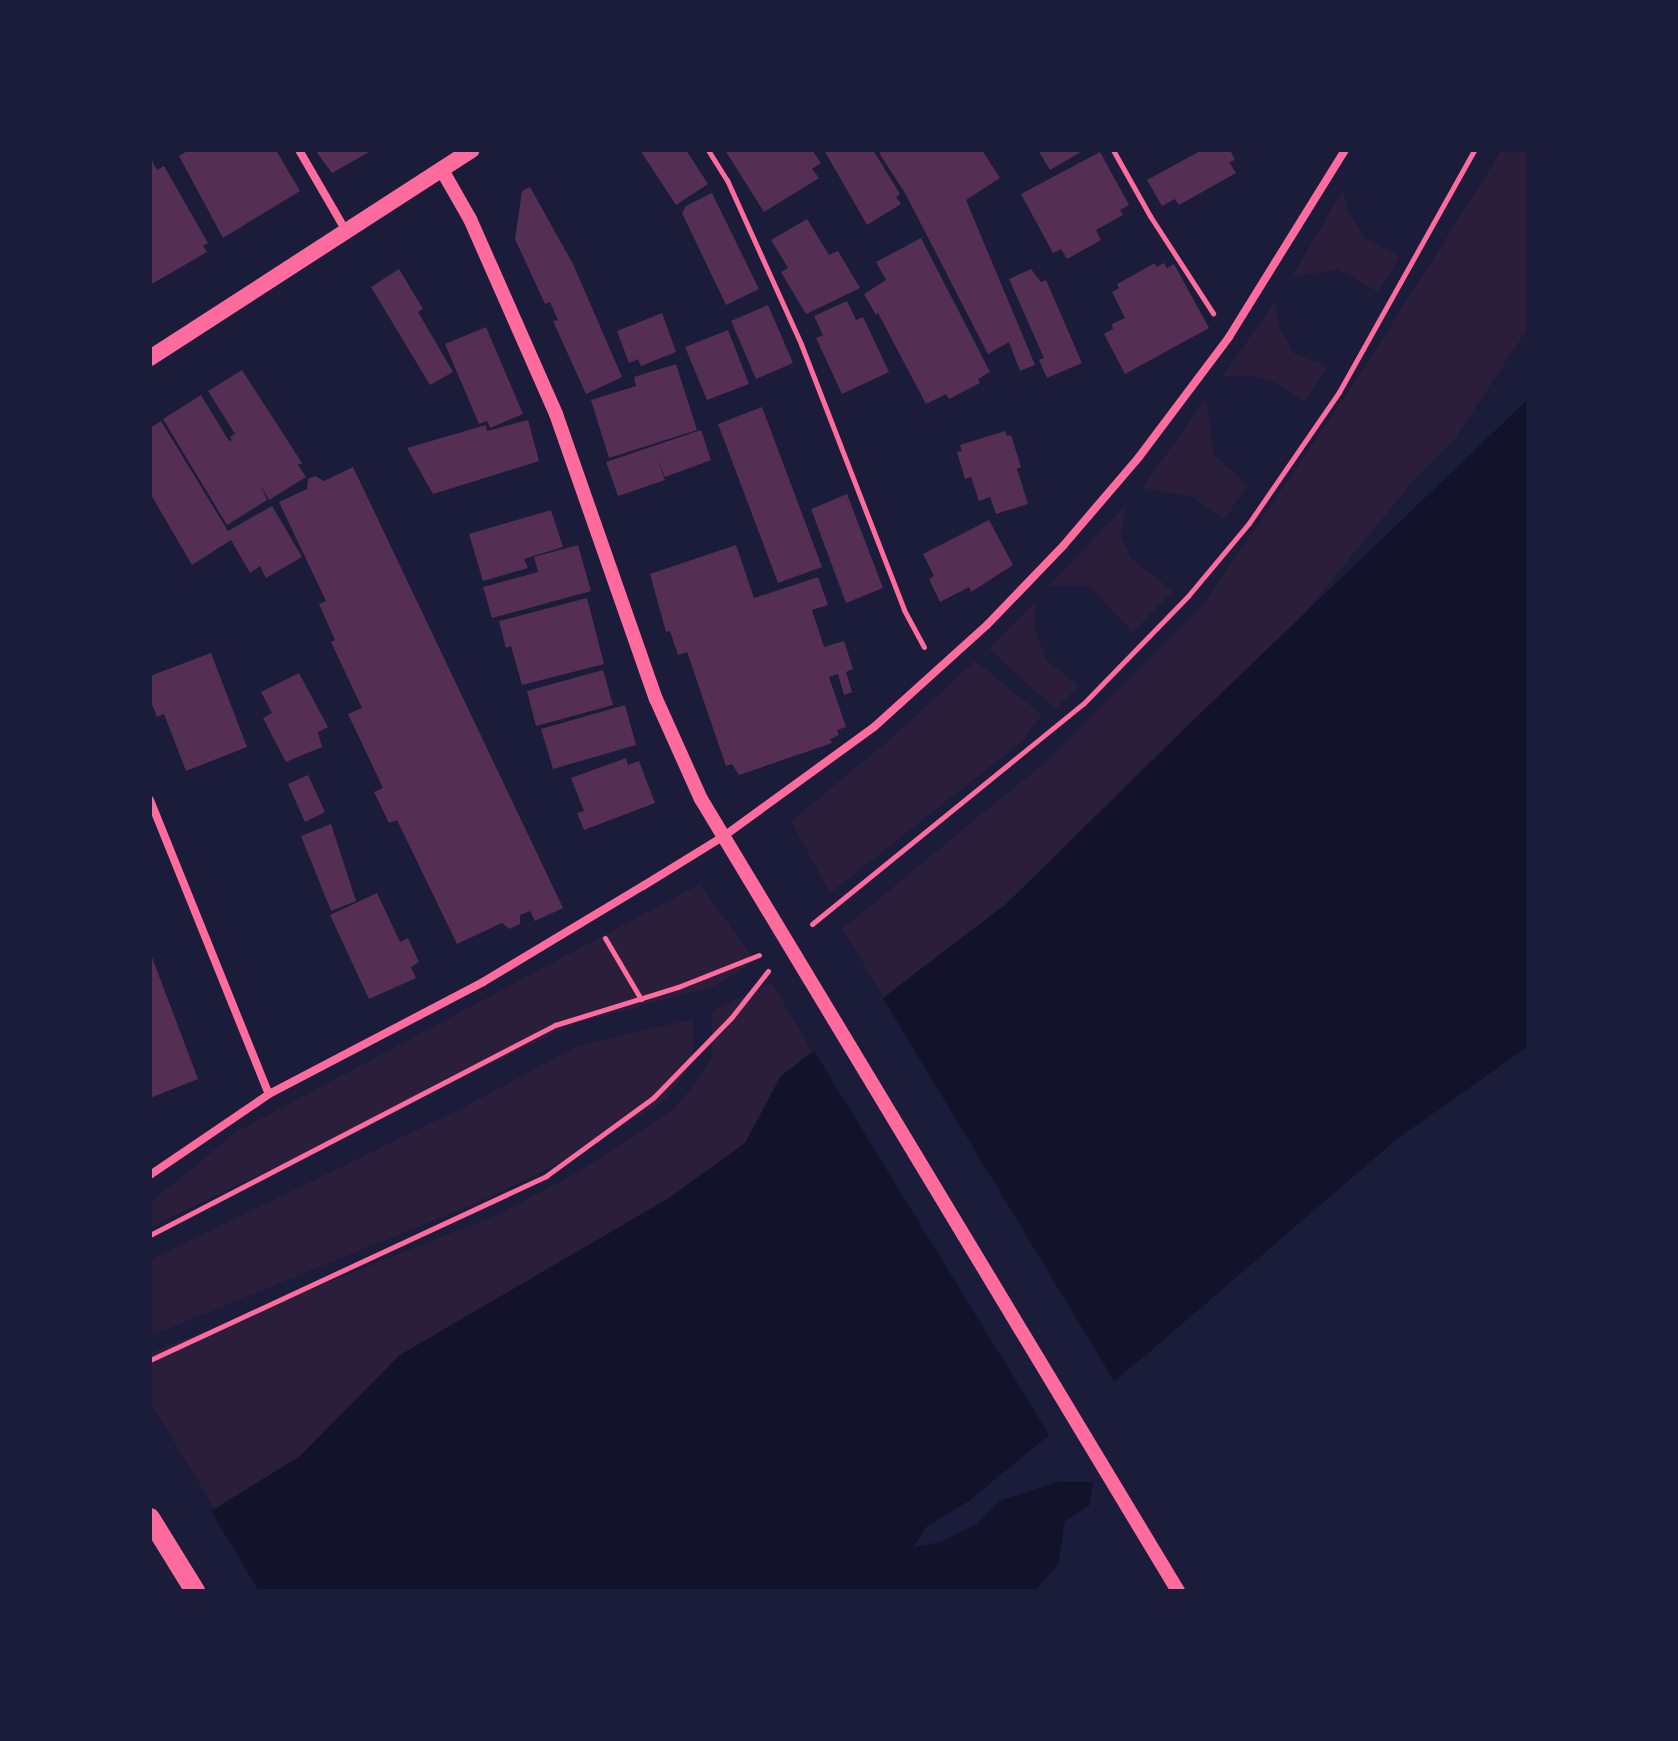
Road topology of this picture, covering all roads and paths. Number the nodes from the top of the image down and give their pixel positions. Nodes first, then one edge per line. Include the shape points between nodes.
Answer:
1 (299, 150) edge
2 (472, 150) edge
3 (708, 150) edge
4 (1113, 150) edge
5 (1345, 150) edge
6 (1474, 150) edge
7 (442, 170) junction
8 (346, 232) junction
9 (1229, 337) junction
10 (150, 358) edge
11 (937, 672) junction
12 (150, 800) edge
13 (724, 836) junction
14 (593, 916) junction
15 (805, 930) dead end
16 (765, 952) dead end
17 (776, 961) dead end
18 (641, 999) junction
19 (269, 1094) junction
20 (150, 1175) edge
21 (150, 1235) edge
22 (150, 1360) edge
23 (150, 1518) edge
24 (195, 1591) edge
25 (1178, 1591) edge

1 - 8 street
2 - 7 main road
3 - 11 path via 727,180 801,344 904,610
4 - 9 path
5 - 9 street
6 - 15 path via 1339,392 1249,523 1188,596 1043,739
7 - 8 main road
7 - 13 street via 470,219 556,414 656,699
8 - 10 main road
9 - 11 street via 1101,504
11 - 13 street via 874,727
12 - 19 street
13 - 14 street
13 - 25 street
14 - 18 path
14 - 19 street via 483,982
16 - 18 path
17 - 22 path via 731,1018 653,1098 546,1176
18 - 21 path via 555,1025
19 - 20 street
23 - 24 main road

